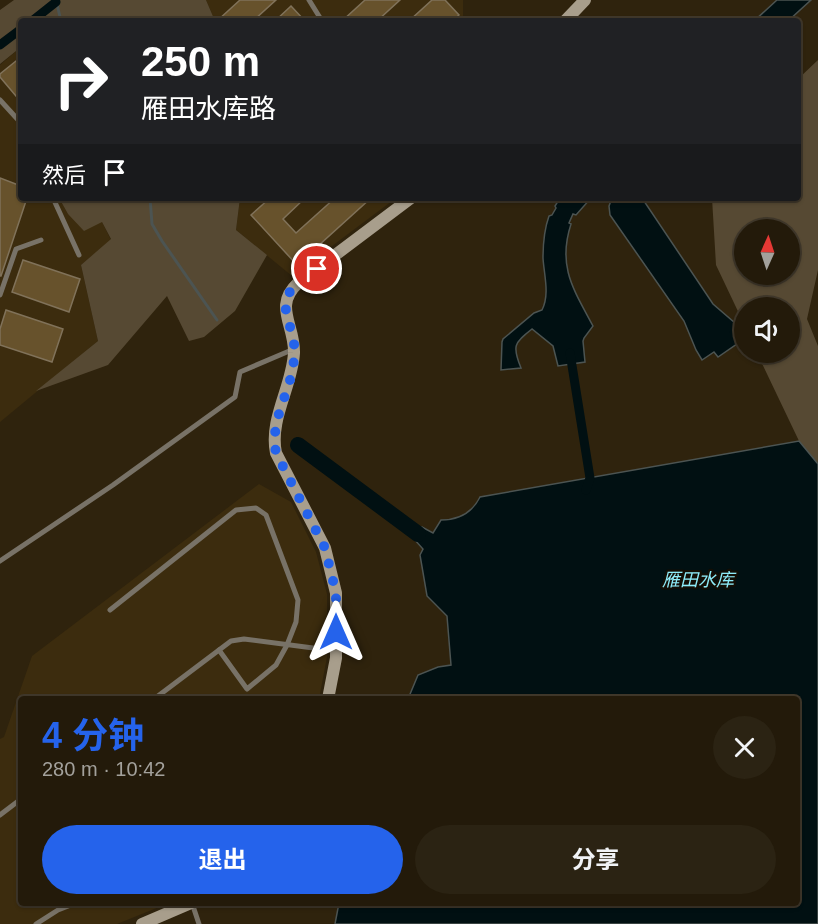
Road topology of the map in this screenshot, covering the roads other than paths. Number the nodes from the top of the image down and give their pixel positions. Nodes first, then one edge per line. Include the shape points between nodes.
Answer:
1 (309, 0) edge
2 (585, 0) edge
3 (320, 18) edge
4 (568, 18) edge
5 (0, 100) edge
6 (18, 120) edge
7 (53, 201) edge
8 (407, 201) edge
9 (41, 240) dead end
10 (79, 255) dead end
11 (0, 295) edge
12 (294, 349) junction
13 (0, 561) edge
14 (110, 610) dead end
15 (287, 645) junction
16 (219, 650) junction
17 (336, 651) junction
18 (158, 696) edge
19 (328, 696) edge
20 (18, 801) edge
21 (0, 815) edge
22 (68, 906) edge
23 (184, 906) edge
24 (192, 906) edge
25 (36, 924) edge
26 (142, 924) edge
27 (198, 924) edge

1 - 3 lane
2 - 4 main road
5 - 6 lane
7 - 10 lane
8 - 12 main road via 290,290 286,310
9 - 11 lane via 16,249
12 - 13 lane via 240,372 235,397
12 - 17 main road via 293,368 274,441 276,453 325,548 336,593
14 - 15 lane via 236,510 255,508 266,515 298,600 296,622
15 - 16 lane via 244,639 231,641
15 - 16 lane via 276,665 247,689
15 - 17 lane
16 - 18 lane
17 - 19 main road
20 - 21 lane
22 - 25 lane
23 - 26 main road
24 - 27 lane

